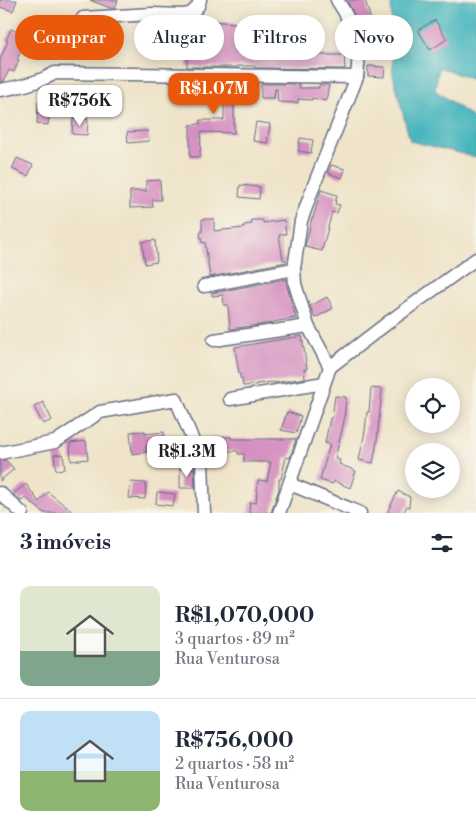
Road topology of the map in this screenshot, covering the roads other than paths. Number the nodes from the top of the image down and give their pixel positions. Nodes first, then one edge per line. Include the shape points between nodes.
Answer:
1 (200, 0) edge
2 (337, 0) edge
3 (124, 15) edge
4 (357, 77) junction
5 (1, 92) edge
6 (476, 259) edge
7 (294, 269) junction
8 (204, 286) dead end
9 (308, 326) junction
10 (214, 340) dead end
11 (330, 367) junction
12 (324, 383) junction
13 (230, 399) dead end
14 (0, 453) edge
15 (290, 484) junction
16 (0, 493) edge
17 (22, 513) edge
18 (204, 513) edge
19 (280, 513) edge
20 (360, 513) edge

1 - 3 street via 192,13 184,15
2 - 4 street via 355,34 359,54
4 - 5 street via 55,73
4 - 7 street via 301,221
6 - 11 street
7 - 8 street
7 - 9 street
9 - 10 street
9 - 11 street
11 - 12 street
12 - 13 street
12 - 15 street
14 - 18 street via 55,442 100,412 176,399 202,463
15 - 19 street
15 - 20 street
16 - 17 street

